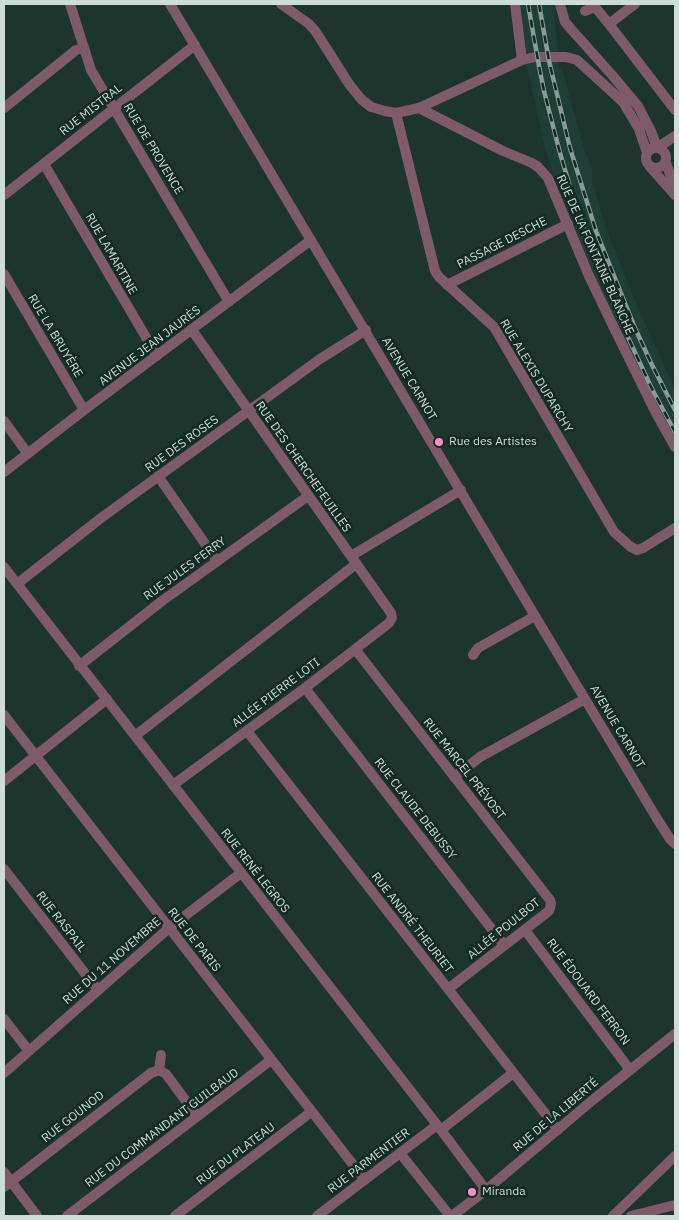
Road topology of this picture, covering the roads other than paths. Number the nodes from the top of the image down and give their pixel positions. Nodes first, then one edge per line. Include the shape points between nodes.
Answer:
1 (70, 4) edge
2 (170, 4) edge
3 (281, 4) edge
4 (515, 4) edge
5 (560, 4) edge
6 (635, 4) edge
7 (585, 11) dead end
8 (609, 24) junction
9 (195, 45) junction
10 (84, 48) junction
11 (522, 60) junction
12 (4, 108) edge
13 (114, 108) junction
14 (419, 108) junction
15 (675, 110) edge
16 (396, 113) junction
17 (675, 136) edge
18 (675, 143) edge
19 (652, 151) junction
20 (666, 160) junction
21 (44, 164) junction
22 (650, 167) junction
23 (675, 188) edge
24 (4, 195) edge
25 (675, 196) edge
26 (568, 224) junction
27 (311, 240) junction
28 (4, 274) edge
29 (447, 285) junction
30 (229, 302) junction
31 (192, 330) junction
32 (366, 330) junction
33 (157, 356) junction
34 (84, 410) junction
35 (249, 410) junction
36 (4, 421) edge
37 (675, 447) edge
38 (28, 454) junction
39 (4, 472) edge
40 (158, 476) junction
41 (461, 490) junction
42 (308, 496) junction
43 (675, 528) edge
44 (353, 560) junction
45 (217, 561) junction
46 (4, 568) edge
47 (17, 584) junction
48 (535, 616) junction
49 (392, 618) joint
50 (355, 649) junction
51 (473, 655) dead end
52 (80, 666) junction
53 (305, 688) junction
54 (585, 699) junction
55 (107, 700) junction
56 (4, 715) edge
57 (247, 731) junction
58 (135, 736) junction
59 (35, 756) junction
60 (454, 777) junction
61 (4, 780) edge
62 (173, 785) junction
63 (675, 844) edge
64 (4, 870) edge
65 (241, 873) junction
66 (551, 906) joint
67 (169, 928) junction
68 (525, 930) junction
69 (504, 945) junction
70 (98, 990) junction
71 (448, 990) junction
72 (4, 1019) edge
73 (675, 1034) edge
74 (29, 1051) junction
75 (161, 1055) dead end
76 (271, 1060) junction
77 (159, 1070) junction
78 (630, 1070) junction
79 (4, 1073) edge
80 (512, 1073) junction
81 (311, 1112) junction
82 (198, 1116) junction
83 (439, 1128) junction
84 (558, 1130) junction
85 (400, 1152) junction
86 (675, 1156) edge
87 (4, 1172) edge
88 (364, 1180) junction
89 (7, 1184) edge
90 (486, 1190) junction
91 (675, 1206) edge
92 (617, 1215) edge
93 (37, 1216) edge
94 (67, 1216) edge
95 (175, 1216) edge
96 (317, 1216) edge
97 (451, 1216) edge
98 (631, 1216) edge

1 - 10 street, RUE DE PROVENCE
2 - 9 street, AVENUE CARNOT
3 - 16 street via 316,32 361,99 371,106
4 - 11 street
5 - 19 street via 570,29 638,106 651,131
6 - 8 street
7 - 8 street via 594,7
8 - 15 street
9 - 13 street, RUE MISTRAL
9 - 27 street, AVENUE CARNOT
10 - 12 street via 76,50
10 - 13 street, RUE DE PROVENCE via 91,70
11 - 14 street
11 - 19 street via 558,56 577,60 623,102
13 - 21 street, RUE MISTRAL
13 - 30 street, RUE DE PROVENCE
14 - 16 street
14 - 26 street, RUE DE LA FONTAINE BLANCHE via 538,167 548,178
16 - 29 street, RUE ALEXIS DUPARCHY via 435,271
17 - 19 street
18 - 20 street
19 - 20 street via 663,150
19 - 22 street via 646,159
20 - 22 street via 659,169
20 - 23 street
21 - 24 street, RUE MISTRAL
21 - 33 street, RUE LAMARTINE
22 - 25 street
26 - 29 street, PASSAGE DESCHE
26 - 37 street, RUE DE LA FONTAINE BLANCHE via 636,374
27 - 30 street, AVENUE JEAN JAURÈS
27 - 32 street, AVENUE CARNOT
28 - 34 street, RUE LA BRUYÈRE
29 - 43 street, RUE ALEXIS DUPARCHY via 494,327 614,532 637,550
30 - 31 street, AVENUE JEAN JAURÈS
31 - 33 street, AVENUE JEAN JAURÈS
31 - 35 street, RUE DES CHERCHEFEUILLES
32 - 35 street, RUE DES ROSES
32 - 41 street, AVENUE CARNOT
33 - 34 street, AVENUE JEAN JAURÈS
34 - 38 street, AVENUE JEAN JAURÈS
35 - 40 street, RUE DES ROSES
35 - 42 street, RUE DES CHERCHEFEUILLES
36 - 38 street
38 - 39 street, AVENUE JEAN JAURÈS
40 - 45 street
40 - 47 street, RUE DES ROSES
41 - 44 street
41 - 48 street, AVENUE CARNOT
42 - 44 street, RUE DES CHERCHEFEUILLES
42 - 45 street, RUE JULES FERRY
44 - 49 street, RUE DES CHERCHEFEUILLES
44 - 58 street
45 - 52 street, RUE JULES FERRY
46 - 47 street, RUE RENÉ LEGROS
47 - 52 street, RUE RENÉ LEGROS
48 - 51 street via 478,648
48 - 54 street, AVENUE CARNOT
49 - 50 street, ALLÉE PIERRE LOTI
50 - 53 street, ALLÉE PIERRE LOTI
50 - 60 street, RUE MARCEL PRÉVOST
52 - 55 street, RUE RENÉ LEGROS
53 - 57 street, ALLÉE PIERRE LOTI
53 - 69 street, RUE CLAUDE DEBUSSY
54 - 60 street via 480,757
54 - 63 street, AVENUE CARNOT
55 - 58 street, RUE RENÉ LEGROS
55 - 59 street
56 - 59 street, RUE DE PARIS
57 - 62 street, ALLÉE PIERRE LOTI
57 - 71 street, RUE ANDRÉ THEURIET
58 - 62 street, RUE RENÉ LEGROS
59 - 61 street
59 - 67 street, RUE DE PARIS
60 - 66 street, RUE MARCEL PRÉVOST via 550,900
62 - 65 street, RUE RENÉ LEGROS
64 - 70 street, RUE RASPAIL
65 - 67 street, RUE DU 11 NOVEMBRE
65 - 83 street, RUE RENÉ LEGROS
66 - 68 street, ALLÉE POULBOT
67 - 70 street, RUE DU 11 NOVEMBRE
67 - 76 street, RUE DE PARIS
68 - 69 street, ALLÉE POULBOT
68 - 78 street, RUE ÉDOUARD FERRON
69 - 71 street, ALLÉE POULBOT
70 - 74 street, RUE DU 11 NOVEMBRE
71 - 80 street, RUE ANDRÉ THEURIET
72 - 74 street
73 - 78 street, RUE DE LA LIBERTÉ
74 - 79 street, RUE DU 11 NOVEMBRE
75 - 77 street
76 - 81 street, RUE DE PARIS
76 - 82 street, RUE DU COMMANDANT GUILBAUD
77 - 82 street via 166,1074
77 - 89 street, RUE GOUNOD
78 - 84 street, RUE DE LA LIBERTÉ
80 - 83 street, RUE PARMENTIER
80 - 84 street, RUE ANDRÉ THEURIET
81 - 88 street, RUE DE PARIS
81 - 95 street, RUE DU PLATEAU
82 - 94 street, RUE DU COMMANDANT GUILBAUD
83 - 85 street, RUE PARMENTIER
83 - 90 street, RUE RENÉ LEGROS
84 - 90 street, RUE DE LA LIBERTÉ
85 - 88 street, RUE PARMENTIER
85 - 97 street
86 - 92 street
87 - 89 street
88 - 96 street, RUE PARMENTIER
89 - 93 street
90 - 97 street, RUE DE LA LIBERTÉ
91 - 98 street

